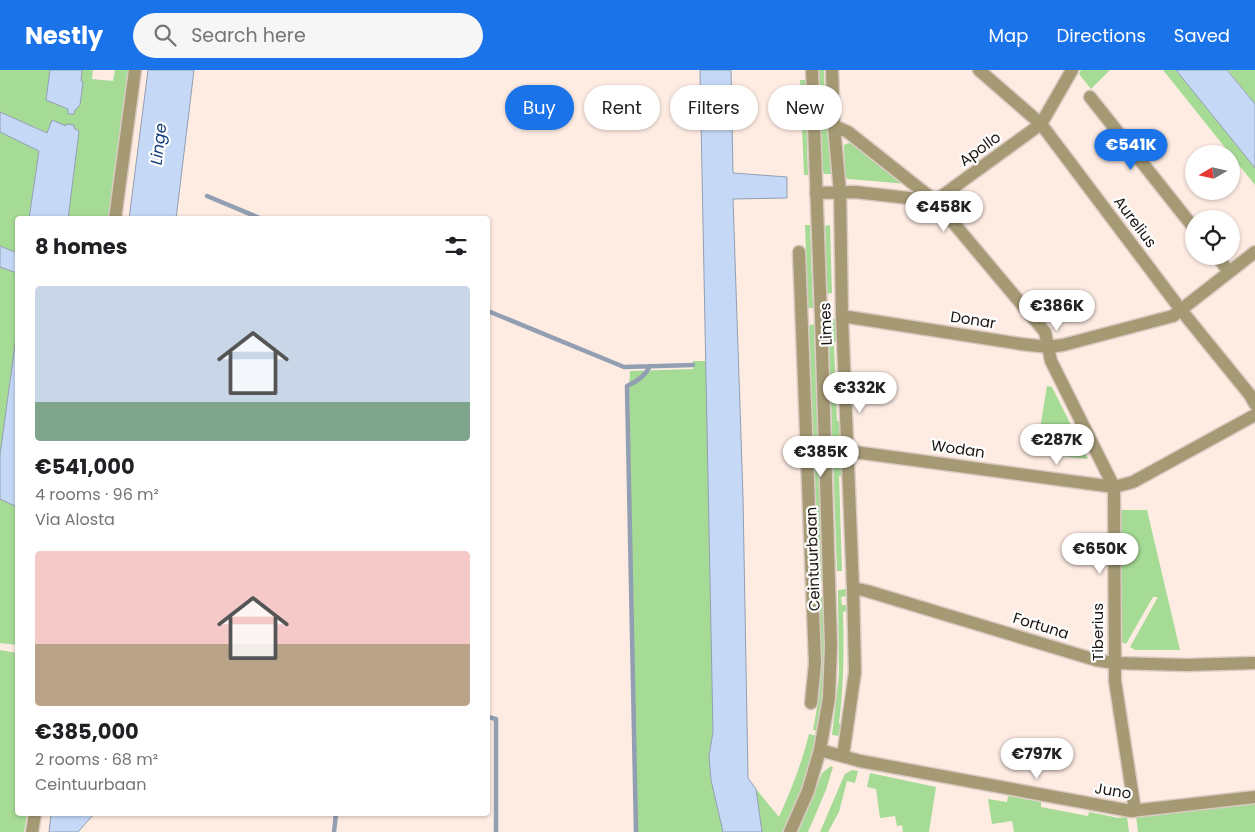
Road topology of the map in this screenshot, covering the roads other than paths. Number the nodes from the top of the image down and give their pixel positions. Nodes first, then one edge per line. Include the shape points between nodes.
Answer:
1 (135, 70) edge
2 (812, 70) edge
3 (832, 70) edge
4 (979, 70) edge
5 (1072, 70) edge
6 (833, 85) edge
7 (1090, 97) dead end
8 (1041, 124) junction
9 (842, 129) edge
10 (834, 130) edge
11 (840, 192) junction
12 (816, 193) junction
13 (935, 201) junction
14 (115, 216) edge
15 (1185, 217) edge
16 (799, 252) dead end
17 (1255, 252) edge
18 (1224, 265) edge
19 (1229, 272) junction
20 (1181, 310) junction
21 (842, 316) junction
22 (821, 317) junction
23 (801, 318) junction
24 (1048, 347) junction
25 (1255, 404) edge
26 (1255, 415) edge
27 (847, 451) junction
28 (1114, 487) junction
29 (812, 588) junction
30 (830, 588) junction
31 (853, 588) junction
32 (1114, 663) junction
33 (1255, 663) edge
34 (811, 703) dead end
35 (820, 750) junction
36 (843, 756) junction
37 (1255, 798) edge
38 (1135, 811) junction
39 (35, 816) edge
40 (32, 832) edge
41 (790, 832) edge

1 - 14 street
2 - 12 street, Ceintuurbaan
3 - 6 street, Limes
4 - 8 street, Aurelius
5 - 8 street, Apollo
7 - 15 street
8 - 13 street, Apollo
8 - 20 street, Aurelius
9 - 13 street, Tiberius
10 - 11 street, Limes
11 - 12 street
11 - 13 street
11 - 21 street, Limes
12 - 22 street, Ceintuurbaan
13 - 24 street, Tiberius via 1045,332
16 - 23 street
17 - 19 street, Donar
18 - 19 street
19 - 20 street, Donar
20 - 24 street, Donar via 1173,316
20 - 25 street, Aurelius
21 - 24 street, Donar
21 - 27 street, Limes
22 - 23 street
22 - 30 street, Ceintuurbaan
23 - 29 street
24 - 28 street, Tiberius via 1051,361
26 - 28 street, Wodan via 1133,482
27 - 28 street, Wodan
27 - 31 street, Limes
28 - 32 street, Tiberius
29 - 30 street
29 - 34 street via 815,663
30 - 35 street, Ceintuurbaan via 832,646 829,698
31 - 32 street, Fortuna
31 - 36 street, Limes via 855,672
32 - 33 street, Fortuna
32 - 38 street, Tiberius
35 - 36 street, Juno
35 - 41 street, Ceintuurbaan via 808,791
36 - 38 street, Juno
37 - 38 street, Juno
39 - 40 street

